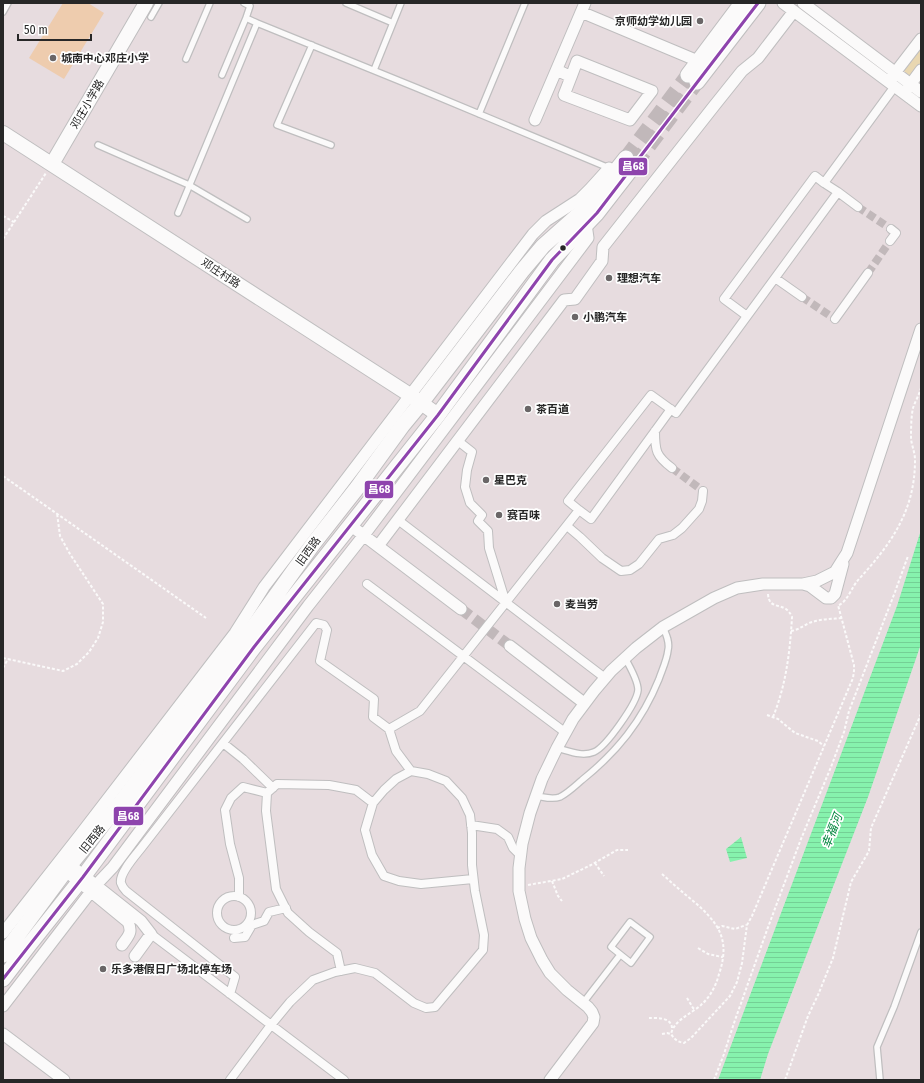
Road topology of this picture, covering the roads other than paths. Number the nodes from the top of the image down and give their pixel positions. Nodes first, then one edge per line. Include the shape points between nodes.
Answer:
1 (8, 3) edge
2 (146, 3) edge
3 (159, 3) edge
4 (210, 3) edge
5 (244, 3) edge
6 (346, 3) edge
7 (401, 3) edge
8 (525, 3) edge
9 (742, 3) edge
10 (758, 3) edge
11 (783, 3) edge
12 (803, 3) edge
13 (583, 7) edge
14 (794, 11) junction
15 (3, 12) edge
16 (151, 17) dead end
17 (246, 18) junction
18 (257, 23) junction
19 (393, 23) junction
20 (921, 39) edge
21 (312, 45) junction
22 (186, 59) dead end
23 (698, 61) junction
24 (374, 70) junction
25 (557, 70) junction
26 (921, 70) edge
27 (895, 72) junction
28 (222, 75) dead end
29 (571, 76) junction
30 (900, 86) junction
31 (921, 92) edge
32 (921, 106) edge
33 (479, 114) junction
34 (535, 120) dead end
35 (3, 133) edge
36 (331, 145) dead end
37 (98, 146) dead end
38 (52, 164) junction
39 (612, 170) junction
40 (824, 183) junction
41 (189, 185) junction
42 (838, 192) junction
43 (858, 207) tunnel mouth
44 (178, 213) dead end
45 (247, 219) dead end
46 (586, 224) junction
47 (891, 229) dead end
48 (890, 241) tunnel mouth
49 (868, 273) tunnel mouth
50 (775, 278) junction
51 (802, 297) tunnel mouth
52 (747, 316) junction
53 (835, 320) dead end
54 (921, 329) edge
55 (416, 399) junction
56 (671, 409) junction
57 (438, 415) junction
58 (655, 431) junction
59 (458, 441) junction
60 (672, 468) tunnel mouth
61 (703, 491) dead end
62 (579, 510) junction
63 (398, 520) junction
64 (350, 525) junction
65 (567, 526) junction
66 (364, 535) junction
67 (378, 546) junction
68 (844, 557) junction
69 (367, 584) dead end
70 (803, 584) junction
71 (506, 603) junction
72 (461, 609) tunnel mouth
73 (662, 626) junction
74 (510, 646) tunnel mouth
75 (464, 656) junction
76 (625, 658) junction
77 (605, 678) junction
78 (584, 703) junction
79 (389, 729) junction
80 (566, 733) junction
81 (223, 743) junction
82 (557, 748) junction
83 (411, 771) junction
84 (270, 790) junction
85 (536, 796) junction
86 (373, 803) junction
87 (471, 825) junction
88 (520, 855) junction
89 (64, 865) junction
90 (82, 879) junction
91 (473, 879) junction
92 (94, 889) junction
93 (239, 897) junction
94 (286, 908) junction
95 (246, 928) junction
96 (921, 932) edge
97 (12, 933) edge
98 (151, 934) junction
99 (234, 938) dead end
100 (122, 945) dead end
101 (620, 954) junction
102 (3, 955) edge
103 (135, 956) dead end
104 (341, 971) junction
105 (3, 979) edge
106 (230, 994) junction
107 (583, 1003) junction
108 (3, 1006) edge
109 (271, 1025) junction
110 (3, 1034) edge
111 (64, 1080) edge
112 (230, 1080) edge
113 (344, 1080) edge
114 (550, 1080) edge
115 (880, 1080) edge

1 - 15 lane
2 - 38 street, 邓庄小学路
3 - 16 lane
4 - 22 lane
5 - 17 lane via 250,6
6 - 19 lane
7 - 19 lane
8 - 33 lane
9 - 23 main road
10 - 23 main road via 692,79
11 - 14 street
12 - 27 street
13 - 23 street
13 - 25 street
14 - 30 street
14 - 59 street via 758,58 732,83 603,247 602,261 575,299 564,300
17 - 18 lane
17 - 28 lane
18 - 21 lane
18 - 41 lane
19 - 24 lane
20 - 27 street
21 - 24 lane
21 - 36 lane via 277,125
24 - 33 lane
25 - 29 street
25 - 34 street
26 - 30 street
27 - 30 street
27 - 30 street
29 - 29 street via 564,95 630,120 652,91 577,61
30 - 31 street
30 - 32 street
30 - 40 street
33 - 39 lane
35 - 38 street, 邓庄村路
37 - 41 lane
38 - 55 street, 邓庄村路
39 - 46 main road, 旧西路 via 630,161 597,213
39 - 55 main road, 旧西路 via 588,206 536,253
40 - 42 street
40 - 52 street via 815,176 724,299
41 - 44 lane
41 - 45 lane
42 - 43 street
42 - 50 street
46 - 57 main road, 旧西路 via 552,260
46 - 66 street via 588,238
47 - 48 street via 896,233
49 - 53 street
50 - 51 street
50 - 52 street
52 - 56 street via 676,413
54 - 68 street
55 - 57 street, 邓庄村路
55 - 89 main road, 旧西路 via 402,426 193,708 118,806
56 - 58 street
56 - 62 street via 651,395 568,501
57 - 64 main road, 旧西路
58 - 60 street via 657,453 663,462
58 - 62 street via 591,519
59 - 63 street
59 - 71 street via 472,452 465,487 470,503 482,515 478,522 488,531 489,548
61 - 65 street via 699,509 682,528 673,535 659,539 639,564 630,570 621,571 602,558
62 - 65 street
63 - 67 street
63 - 71 street
64 - 66 street
64 - 90 main road, 旧西路 via 254,647
65 - 71 street
66 - 67 street
66 - 92 street
67 - 72 street
68 - 70 street via 835,572 817,581
68 - 70 street via 837,600 826,598
69 - 75 street
70 - 73 street via 768,584 736,588
71 - 75 street
71 - 77 street
73 - 76 street
73 - 85 lane via 669,649 648,704 638,721 607,759 569,791 551,799
74 - 78 street
75 - 79 street via 420,710
75 - 80 street
76 - 77 street
76 - 82 lane via 638,689 635,700 621,723 594,752 584,754
77 - 78 street
78 - 80 street
79 - 81 street via 374,717 374,699 320,661 327,630 324,625 316,623
79 - 83 street via 396,751
80 - 82 street
81 - 84 street via 243,758
81 - 106 street via 122,874 120,882 126,891 235,977
82 - 85 street
83 - 86 street via 396,779
83 - 87 street via 446,781 462,798 470,815
84 - 86 street via 277,784 329,785 356,790
84 - 93 street via 243,787 231,798 225,810 239,878
84 - 94 street via 266,811 276,889
85 - 88 street
86 - 91 street via 365,830 372,855 384,876 399,882 421,884
87 - 88 street via 497,829 508,836 513,848
87 - 91 street
88 - 107 street via 519,890 531,938 550,973
89 - 90 street
89 - 97 main road, 旧西路
90 - 92 street
90 - 97 main road, 旧西路
91 - 104 street via 484,935 483,950 435,1007 426,1008 414,1003 375,973 355,968
92 - 98 street via 141,921
92 - 100 street via 128,922 130,933
92 - 108 street
93 - 95 street via 249,906 250,917
93 - 95 street via 225,898 218,906 217,916 227,928
94 - 95 street via 269,912 264,920
94 - 104 street via 288,913 309,932 337,953
95 - 99 street via 245,937
96 - 115 lane via 877,1047
97 - 102 main road, 旧西路
97 - 105 main road, 旧西路
98 - 103 street
98 - 106 street
101 - 101 lane via 631,963 650,937 630,922 611,947
101 - 107 lane
104 - 109 street via 313,980
106 - 109 street
107 - 114 street via 592,1012 593,1023
109 - 112 street
109 - 113 street
110 - 111 street

